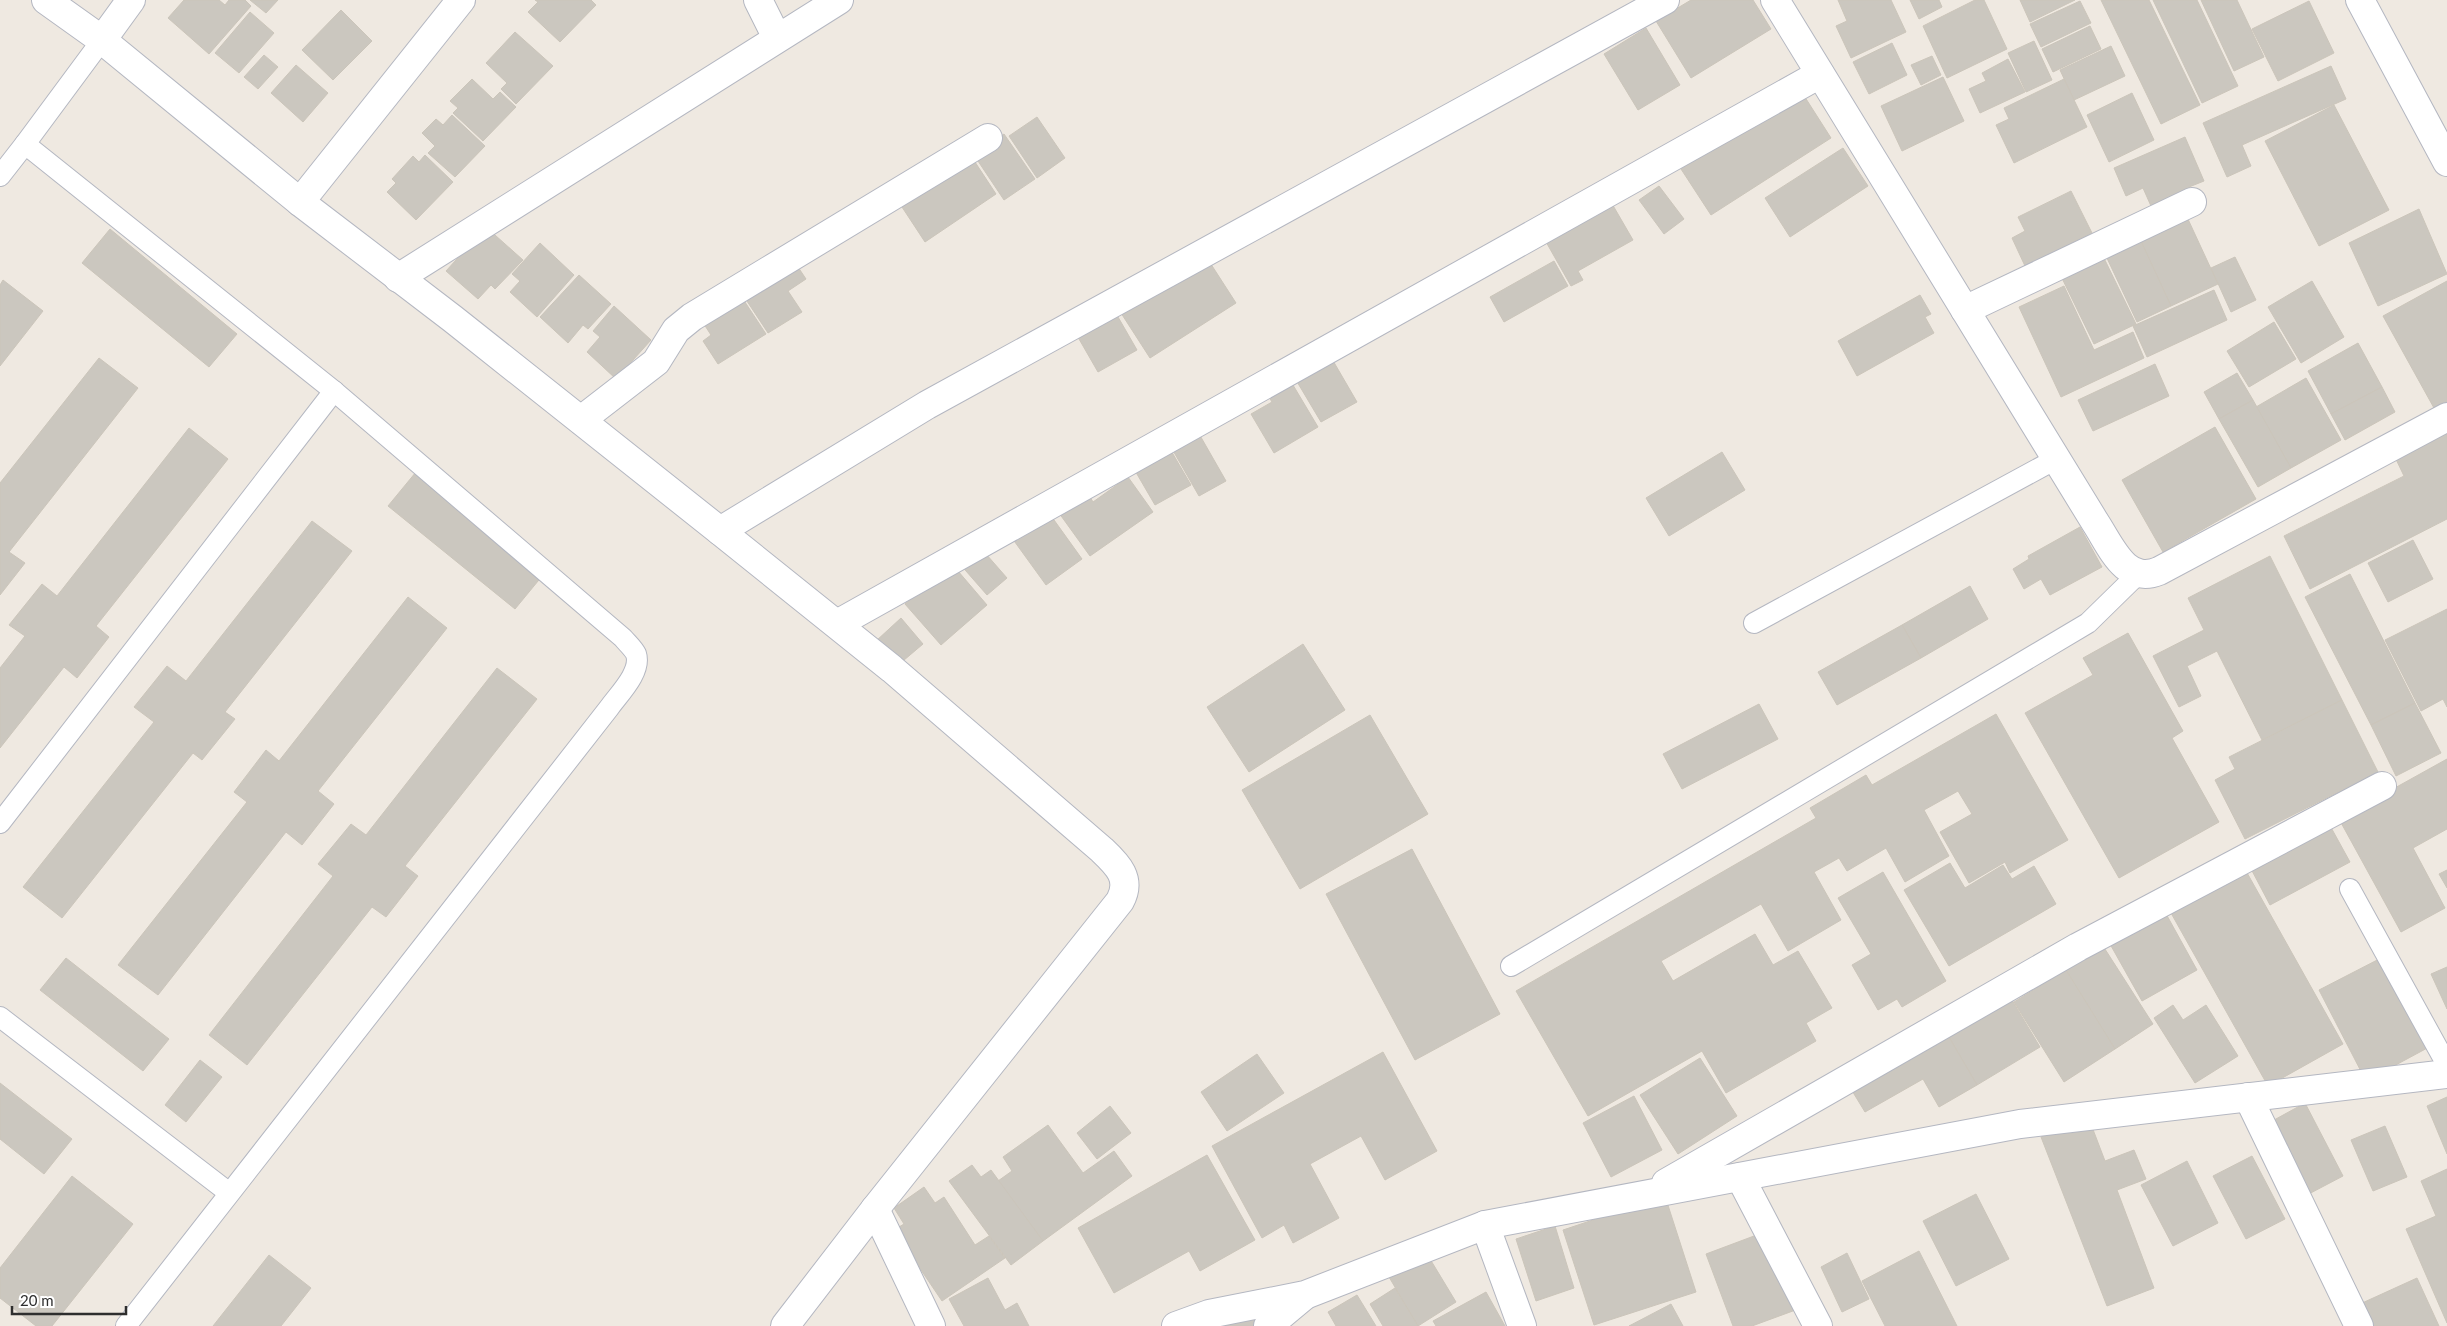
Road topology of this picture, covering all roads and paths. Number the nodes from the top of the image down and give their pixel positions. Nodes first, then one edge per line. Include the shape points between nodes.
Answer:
1 (46, 0) edge
2 (131, 0) edge
3 (461, 0) edge
4 (758, 0) edge
5 (839, 0) edge
6 (1665, 0) edge
7 (1775, 0) edge
8 (2360, 0) edge
9 (777, 38) junction
10 (102, 40) junction
11 (1820, 74) junction
12 (988, 138) dead end
13 (25, 144) junction
14 (2447, 162) edge
15 (0, 176) edge
16 (300, 202) junction
17 (2192, 202) dead end
18 (398, 278) junction
19 (1965, 310) junction
20 (334, 391) junction
21 (2447, 417) edge
22 (581, 420) junction
23 (2056, 459) junction
24 (720, 531) junction
25 (2137, 574) junction
26 (1754, 623) dead end
27 (837, 624) junction
28 (2382, 786) dead end
29 (0, 823) edge
30 (2350, 889) dead end
31 (1511, 966) dead end
32 (0, 1016) edge
33 (2447, 1064) edge
34 (2447, 1074) edge
35 (2248, 1096) junction
36 (1740, 1177) junction
37 (228, 1192) junction
38 (1646, 1195) junction
39 (875, 1209) junction
40 (1485, 1225) junction
41 (1305, 1295) junction
42 (126, 1326) edge
43 (785, 1326) edge
44 (931, 1326) edge
45 (1176, 1326) edge
46 (1268, 1326) edge
47 (1522, 1326) edge
48 (1818, 1326) edge
49 (2359, 1326) edge

1 - 10 street
2 - 10 street
3 - 16 street
4 - 9 street
5 - 9 street
6 - 24 street via 927,405
7 - 11 street
8 - 14 street
9 - 18 street
10 - 13 lane
10 - 16 street
11 - 19 street
11 - 27 street
12 - 22 street via 692,317 676,330 656,362
13 - 15 lane
13 - 20 lane
16 - 18 street
17 - 19 street
18 - 22 street
19 - 23 street
20 - 29 lane
20 - 37 lane via 623,638 636,654 636,661 626,686
21 - 25 street via 2159,571 2144,576
22 - 24 street
23 - 25 street via 2123,564
23 - 26 lane
24 - 27 street
25 - 31 lane via 2088,623
27 - 39 street via 984,746 1102,850 1118,867 1126,883 1120,901
28 - 38 street via 2078,947
30 - 33 lane
32 - 37 lane
34 - 35 street
35 - 36 street via 2020,1124
35 - 49 street
36 - 38 street
36 - 48 street
37 - 42 lane
38 - 40 street
39 - 43 street
39 - 44 street
40 - 41 street
40 - 47 street
41 - 45 street via 1209,1314
41 - 46 street

